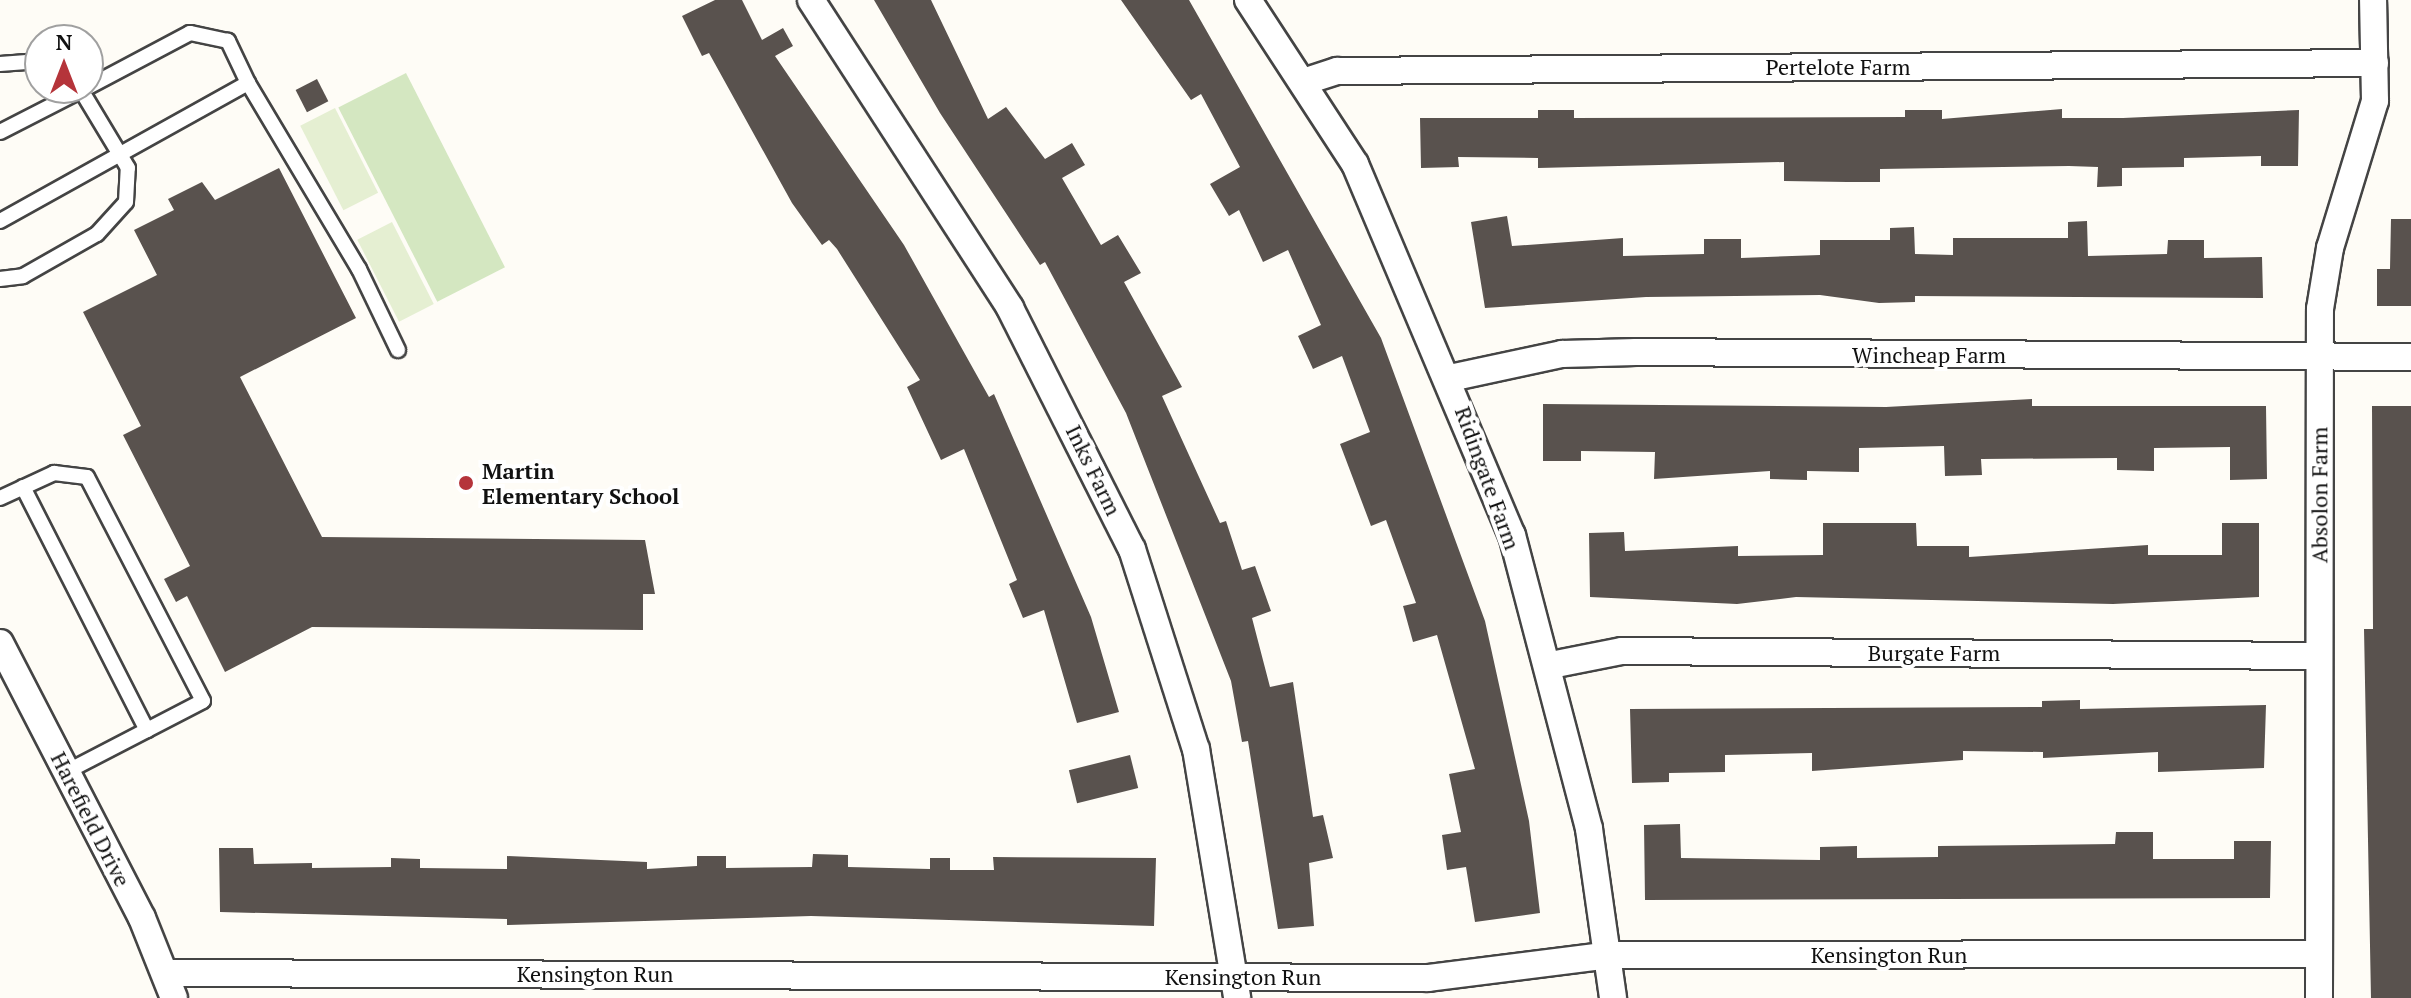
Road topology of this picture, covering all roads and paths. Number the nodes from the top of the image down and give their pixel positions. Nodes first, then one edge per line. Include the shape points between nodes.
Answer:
1 (811, 0) edge
2 (1248, 0) edge
3 (2373, 0) edge
4 (24, 62) edge
5 (2375, 63) junction
6 (0, 64) edge
7 (104, 78) edge
8 (1303, 82) junction
9 (248, 83) junction
10 (53, 104) edge
11 (93, 104) edge
12 (0, 132) edge
13 (122, 155) junction
14 (0, 221) edge
15 (0, 279) edge
16 (398, 350) dead end
17 (2411, 357) edge
18 (2320, 358) junction
19 (1450, 378) junction
20 (23, 487) junction
21 (0, 498) edge
22 (0, 643) edge
23 (2319, 656) junction
24 (1551, 665) junction
25 (147, 730) junction
26 (66, 772) junction
27 (2319, 954) junction
28 (1609, 955) junction
29 (165, 973) junction
30 (1236, 988) edge
31 (174, 998) edge
32 (1613, 998) edge
33 (2319, 998) edge

1 - 30 street, Inks Farm via 1010,308 1132,549 1196,749
2 - 8 street, Ridingate Farm
3 - 5 street, Absolon Farm
4 - 6 lane
5 - 8 street, Pertelote Farm via 1337,71
5 - 18 street, Absolon Farm via 2364,152 2330,248
7 - 9 lane via 190,33 228,41
8 - 19 street, Ridingate Farm via 1355,164
9 - 13 lane
9 - 16 lane via 359,269
10 - 12 lane
11 - 13 lane
13 - 14 lane
13 - 15 lane via 126,202 97,234 23,276
17 - 18 street, Wincheap Farm
18 - 19 street, Wincheap Farm via 1591,353 1515,360
18 - 23 street, Absolon Farm
19 - 24 street, Ridingate Farm via 1512,535
20 - 21 lane
20 - 25 lane
20 - 25 lane via 54,473 87,477 203,701
22 - 26 street, Harefield Drive
23 - 24 street, Burgate Farm via 1622,651
23 - 27 street, Absolon Farm
24 - 28 street, Ridingate Farm
25 - 26 lane
26 - 29 street, Harefield Drive
27 - 28 street, Kensington Run
27 - 33 street, Absolon Farm
28 - 30 street, Kensington Run via 1428,978
28 - 32 street, Ridingate Farm
29 - 30 street, Kensington Run
29 - 31 street, Harefield Drive

